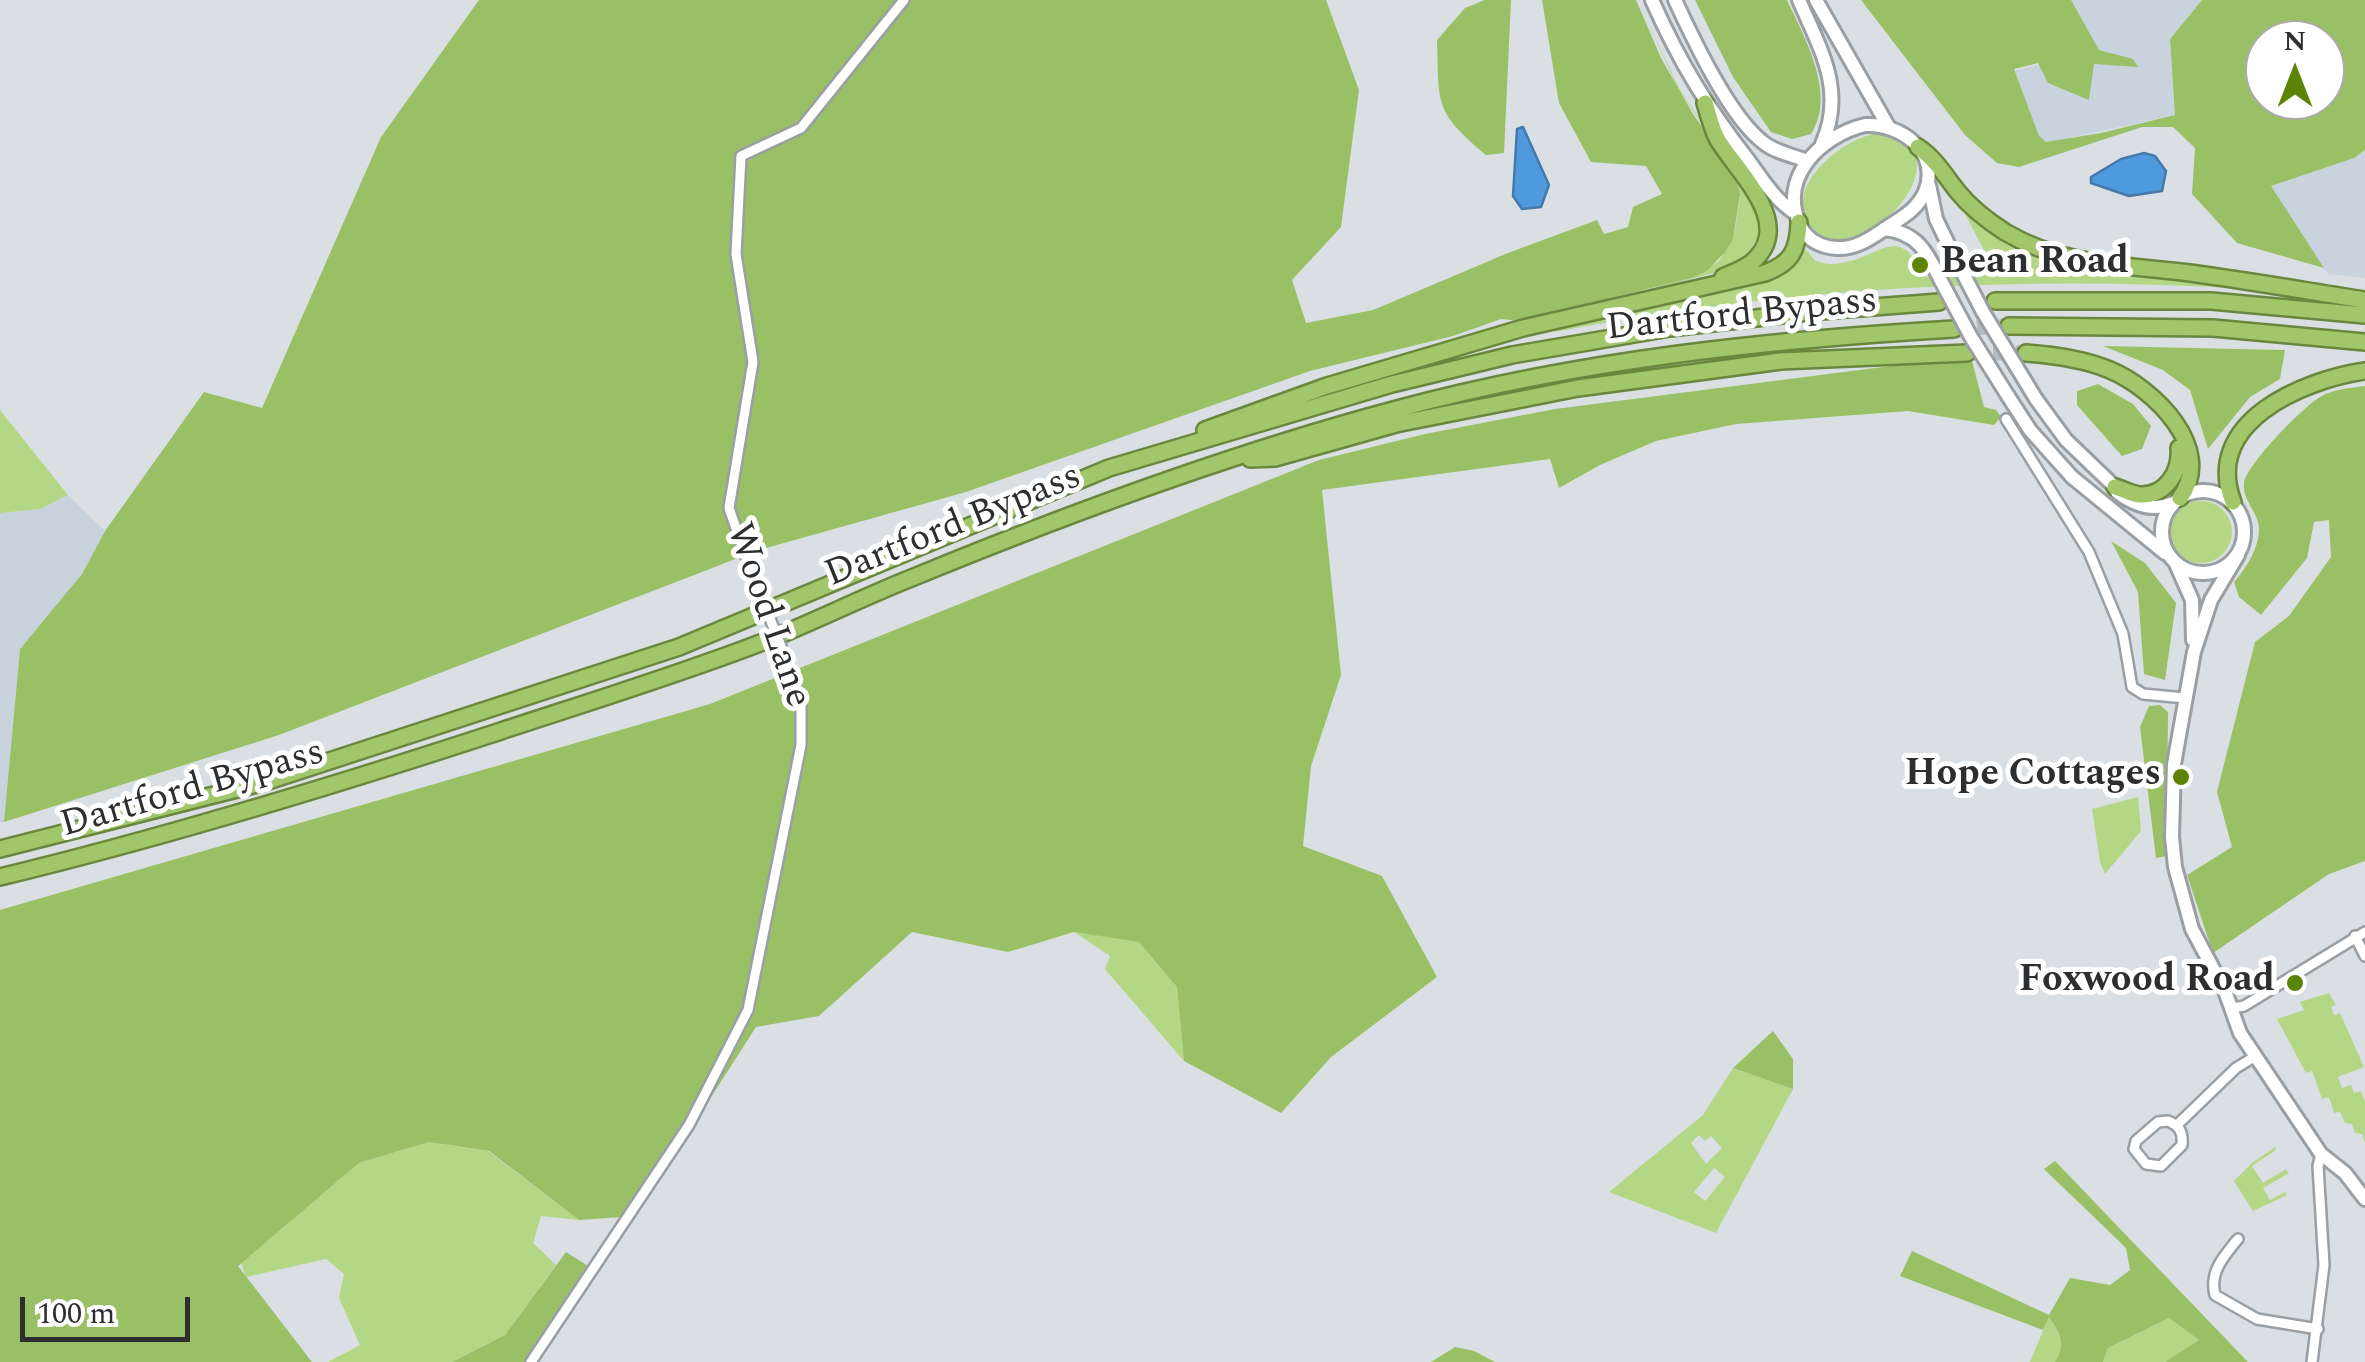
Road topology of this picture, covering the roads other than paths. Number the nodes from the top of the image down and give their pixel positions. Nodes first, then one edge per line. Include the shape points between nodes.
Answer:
1 (904, 0) edge
2 (1652, 0) edge
3 (1675, 0) edge
4 (1799, 0) edge
5 (1816, 0) edge
6 (1705, 104) junction
7 (1888, 126) junction
8 (1918, 147) junction
9 (1808, 161) junction
10 (1928, 177) junction
11 (1797, 218) junction
12 (1884, 229) junction
13 (1716, 283) junction
14 (1995, 300) dead end
15 (2365, 300) edge
16 (1939, 302) dead end
17 (2365, 315) edge
18 (2008, 326) tunnel mouth
19 (1954, 329) tunnel mouth
20 (2365, 342) edge
21 (1967, 353) tunnel mouth
22 (2026, 354) tunnel mouth
23 (2365, 371) edge
24 (2177, 428) junction
25 (1997, 429) dead end
26 (1222, 461) junction
27 (1109, 468) junction
28 (2115, 487) junction
29 (2176, 500) junction
30 (2233, 502) junction
31 (2103, 544) dead end
32 (2089, 552) junction
33 (2238, 555) junction
34 (2173, 561) junction
35 (2194, 652) junction
36 (2185, 698) junction
37 (0, 849) edge
38 (0, 877) edge
39 (2360, 934) edge
40 (2365, 956) edge
41 (2233, 1008) junction
42 (2254, 1057) junction
43 (2177, 1125) junction
44 (2321, 1154) junction
45 (2365, 1200) edge
46 (2238, 1239) dead end
47 (2318, 1329) junction
48 (531, 1362) edge
49 (2312, 1362) edge

1 - 48 street, Wood Lane, bridge via 800,128 741,156 736,254 754,362 730,512 801,702 801,745 748,1010 688,1125
2 - 6 main road
3 - 9 main road via 1756,135
4 - 9 main road via 1833,87 1825,139
5 - 7 main road
6 - 11 main road
6 - 13 highway via 1716,137 1757,194 1768,225 1756,258
7 - 8 main road
7 - 9 main road via 1851,128
8 - 10 main road
8 - 15 highway via 1990,221 2056,255
9 - 11 main road via 1793,189
10 - 12 main road via 1914,208
10 - 28 main road, bridge via 1936,219 2002,347 2066,440
11 - 12 main road via 1811,240 1836,248 1858,245
11 - 13 highway via 1797,248 1786,264
12 - 34 main road, bridge via 1918,241 2030,430 2072,477
13 - 27 highway via 1523,328 1327,386
14 - 17 highway via 2211,301
16 - 27 highway, Dartford Bypass via 1690,326 1512,356 1392,384
18 - 20 highway via 2213,328
19 - 26 highway, Dartford Bypass via 1814,337 1568,370 1400,408
21 - 26 highway via 1781,361 1578,388 1396,424 1275,458
22 - 24 highway via 2118,373 2154,398
23 - 30 highway via 2294,392 2251,421 2230,455
24 - 28 highway via 2180,460 2166,485 2144,494
24 - 29 highway via 2189,460 2186,486
25 - 32 street via 2008,420
26 - 38 highway, Dartford Bypass via 691,668 296,798
27 - 37 highway, Dartford Bypass via 680,647 264,782
28 - 29 main road via 2140,505 2163,507
29 - 30 main road via 2203,491
29 - 34 main road via 2162,533
30 - 33 main road via 2244,530
31 - 32 street
32 - 36 street via 2123,634 2132,687
33 - 34 main road via 2209,573
33 - 35 main road via 2211,600
34 - 35 main road via 2192,600
35 - 36 main road
36 - 41 main road via 2173,770 2174,860 2192,929
39 - 40 street
39 - 41 street
41 - 42 main road
42 - 43 street
42 - 44 main road
43 - 43 street via 2182,1145 2161,1166 2137,1156 2136,1141 2158,1122
44 - 45 main road
44 - 47 street
46 - 47 street via 2216,1269 2215,1295 2263,1321
47 - 49 street

